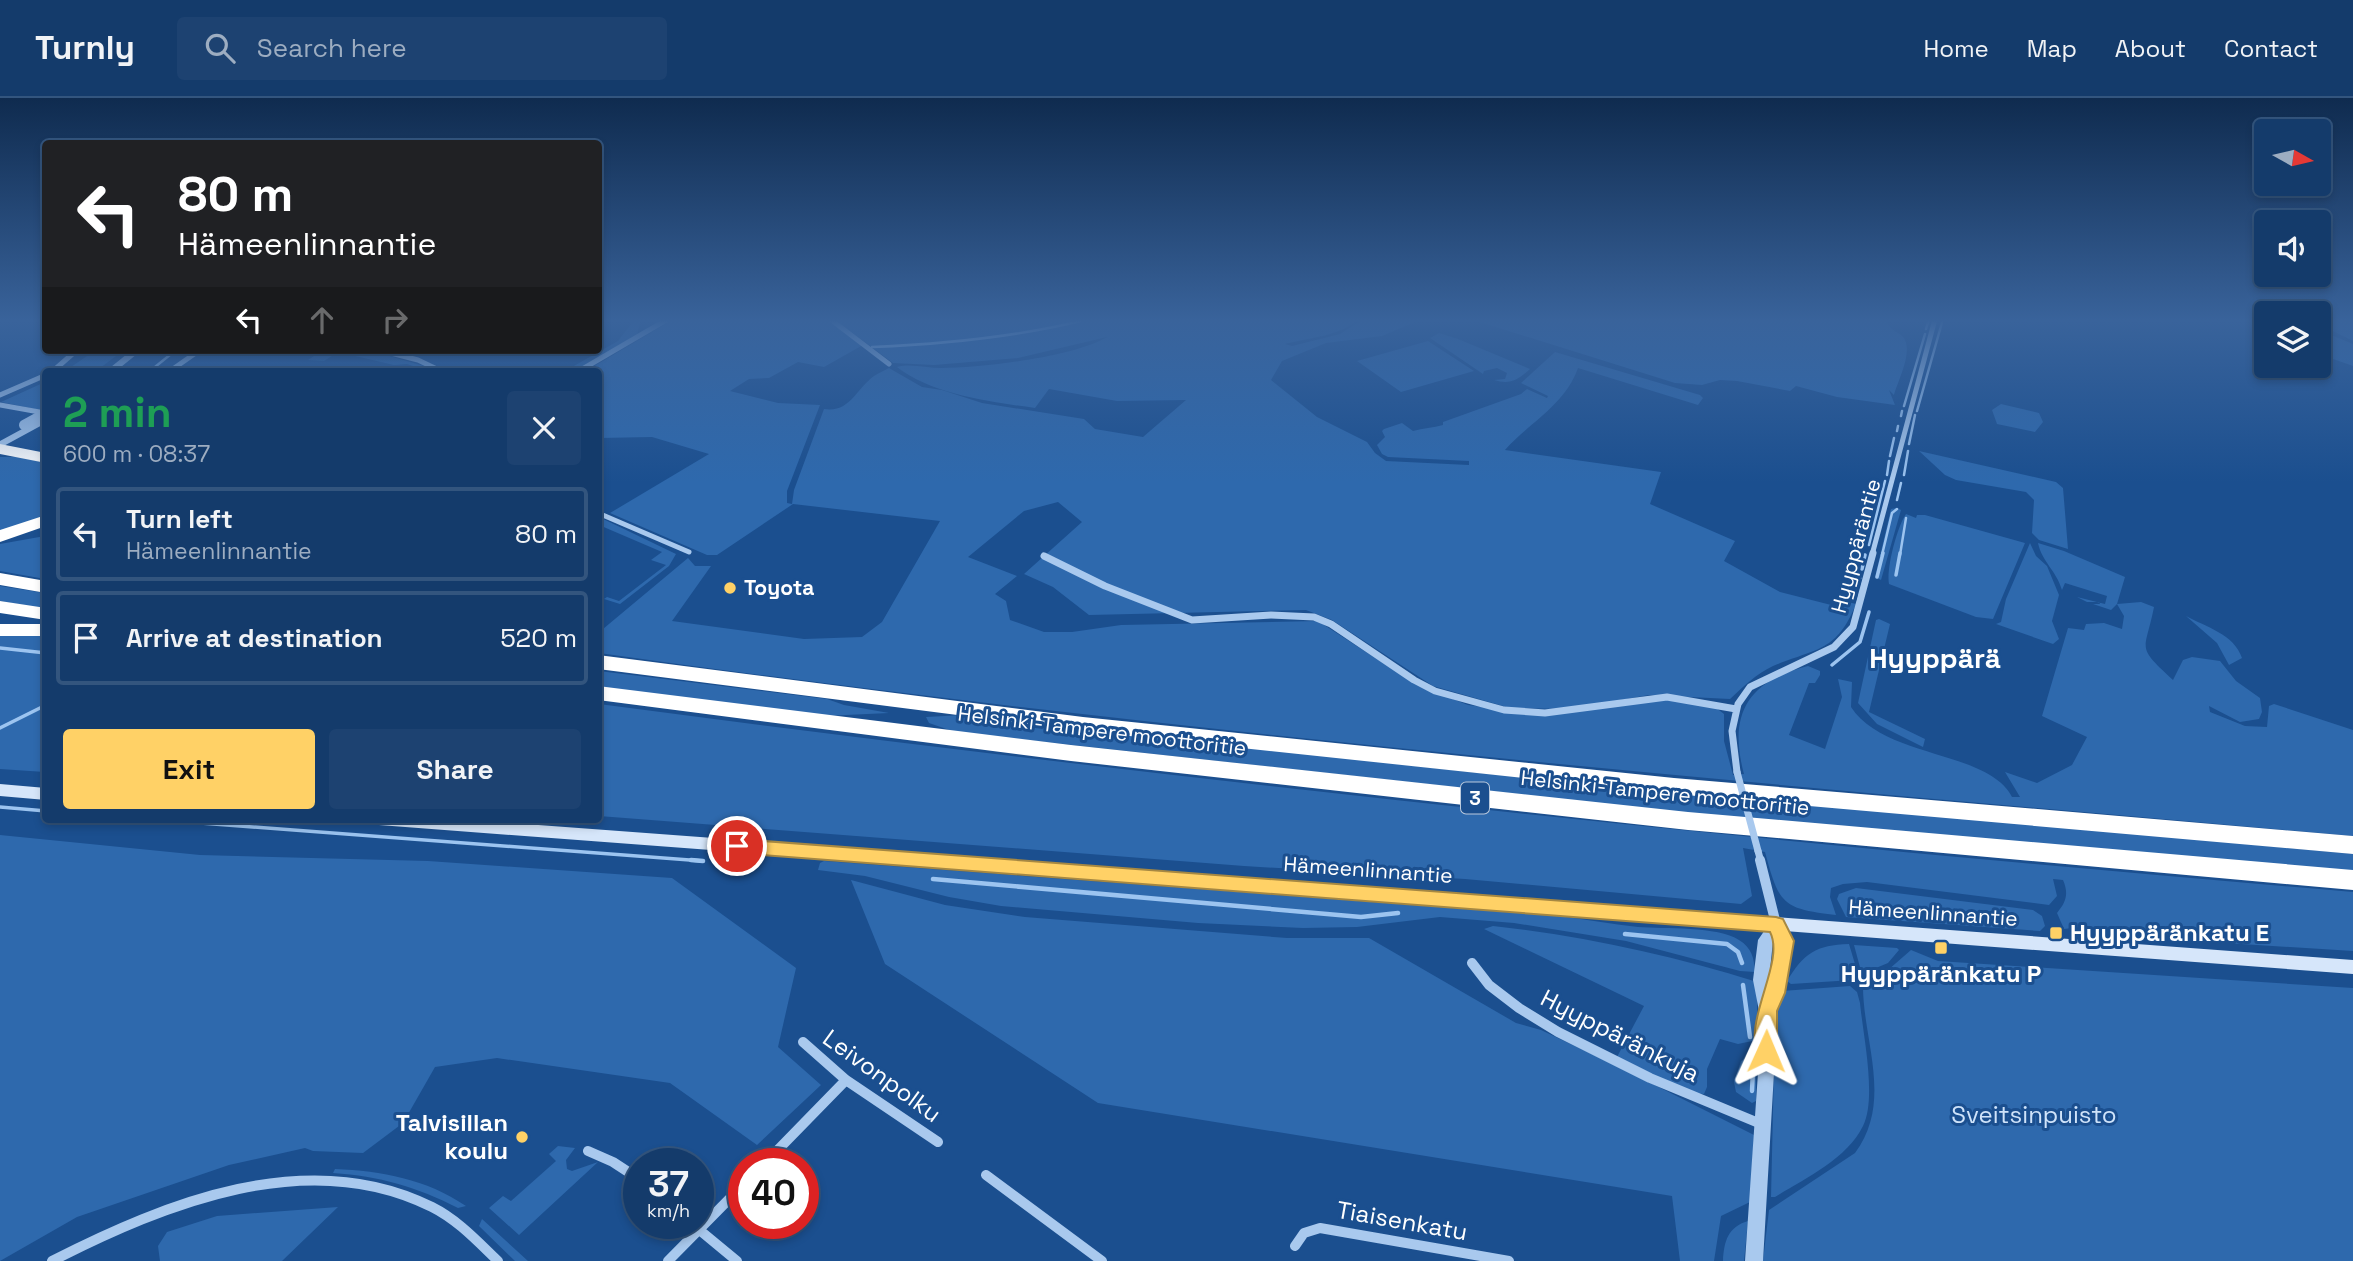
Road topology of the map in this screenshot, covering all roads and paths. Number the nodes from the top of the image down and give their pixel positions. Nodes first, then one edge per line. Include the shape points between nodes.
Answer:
1 (1921, 373) edge
2 (42, 377) edge
3 (0, 395) edge
4 (0, 405) edge
5 (42, 412) edge
6 (42, 416) edge
7 (42, 421) edge
8 (28, 426) junction
9 (1, 443) edge
10 (42, 448) edge
11 (42, 457) edge
12 (602, 515) edge
13 (42, 521) edge
14 (42, 534) edge
15 (0, 536) edge
16 (0, 541) edge
17 (689, 552) dead end
18 (1044, 556) dead end
19 (0, 579) edge
20 (42, 586) edge
21 (0, 607) edge
22 (42, 613) edge
23 (0, 629) edge
24 (42, 630) edge
25 (602, 663) edge
26 (602, 694) edge
27 (1736, 709) junction
28 (0, 790) edge
29 (42, 794) edge
30 (432, 823) edge
31 (2353, 845) edge
32 (2353, 880) edge
33 (1776, 925) junction
34 (1472, 963) dead end
35 (2353, 967) edge
36 (803, 1042) dead end
37 (846, 1080) junction
38 (1764, 1124) junction
39 (938, 1142) dead end
40 (780, 1148) edge
41 (588, 1151) dead end
42 (623, 1169) edge
43 (986, 1175) dead end
44 (728, 1198) edge
45 (714, 1210) edge
46 (685, 1239) edge
47 (710, 1239) edge
48 (1295, 1246) dead end
49 (52, 1261) edge
50 (498, 1261) edge
51 (668, 1261) edge
52 (737, 1261) edge
53 (1102, 1261) edge
54 (1509, 1261) edge
55 (1754, 1261) edge

1 - 27 street, Hyyppäräntie via 1853,627 1825,653 1759,681
2 - 3 street
4 - 5 street
6 - 8 street, bridge
7 - 8 street, bridge
8 - 9 street
9 - 10 highway
9 - 11 highway
12 - 17 street
13 - 15 highway
14 - 16 highway
18 - 27 street via 1192,620 1314,617 1435,691 1482,705 1545,713 1667,697
19 - 20 highway
21 - 22 highway
23 - 24 highway
25 - 31 highway, Helsinki-Tampere moottoritie / 3 via 1057,721 1674,786
26 - 32 highway, Helsinki-Tampere moottoritie / 3 via 1072,753 1674,820
27 - 33 street, bridge via 1731,733 1737,772
28 - 29 main road
30 - 33 main road, Hämeenlinnantie
33 - 35 main road, Hämeenlinnantie
33 - 38 street via 1784,941 1767,1011
34 - 38 street, Hyyppäränkuja via 1499,993 1553,1030 1690,1096
36 - 37 street, Leivonpolku
37 - 39 street, Leivonpolku
37 - 40 street
38 - 55 street
41 - 42 street
43 - 53 street
44 - 45 street
46 - 51 street
47 - 52 street
48 - 54 street, Tiaisenkatu via 1304,1233 1320,1228
49 - 50 street via 186,1203 245,1187 323,1181 414,1198 451,1219

